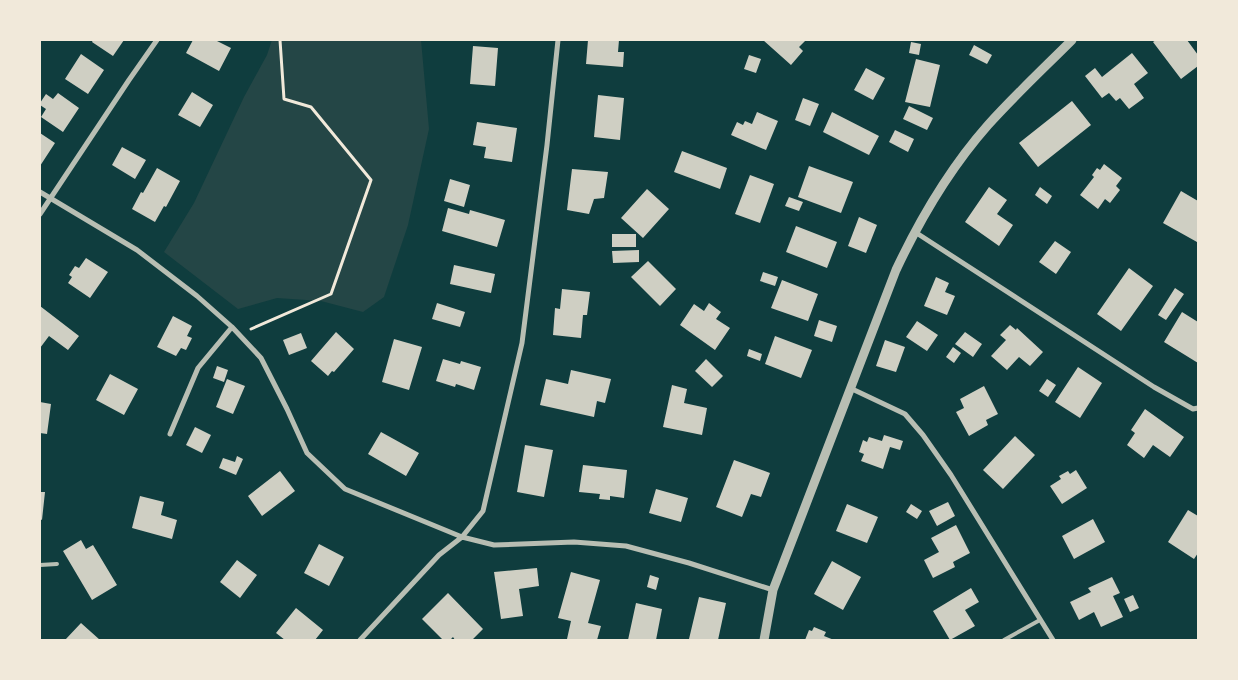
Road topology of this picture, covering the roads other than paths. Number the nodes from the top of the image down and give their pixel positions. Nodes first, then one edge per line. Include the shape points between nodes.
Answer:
1 (157, 40) edge
2 (558, 40) edge
3 (1072, 40) edge
4 (40, 192) edge
5 (51, 200) junction
6 (40, 214) edge
7 (914, 231) junction
8 (232, 327) junction
9 (850, 388) junction
10 (1198, 408) edge
11 (170, 434) dead end
12 (462, 537) junction
13 (40, 564) edge
14 (57, 564) dead end
15 (773, 590) junction
16 (1040, 620) junction
17 (360, 640) edge
18 (764, 640) edge
19 (1004, 640) edge
20 (1053, 640) edge

1 - 5 street
2 - 12 street via 522,343 483,511
3 - 7 street via 988,126 959,162
4 - 5 street
5 - 6 street
5 - 8 street via 136,250
7 - 9 street
7 - 10 street via 1154,387 1193,409
8 - 11 street via 198,368
8 - 12 street via 261,358 307,453 345,489
9 - 15 street
9 - 16 street via 905,414 923,435
12 - 15 street via 494,545 574,542 626,546
12 - 17 street via 439,555
13 - 14 lane
15 - 18 street
16 - 19 lane
16 - 20 street

